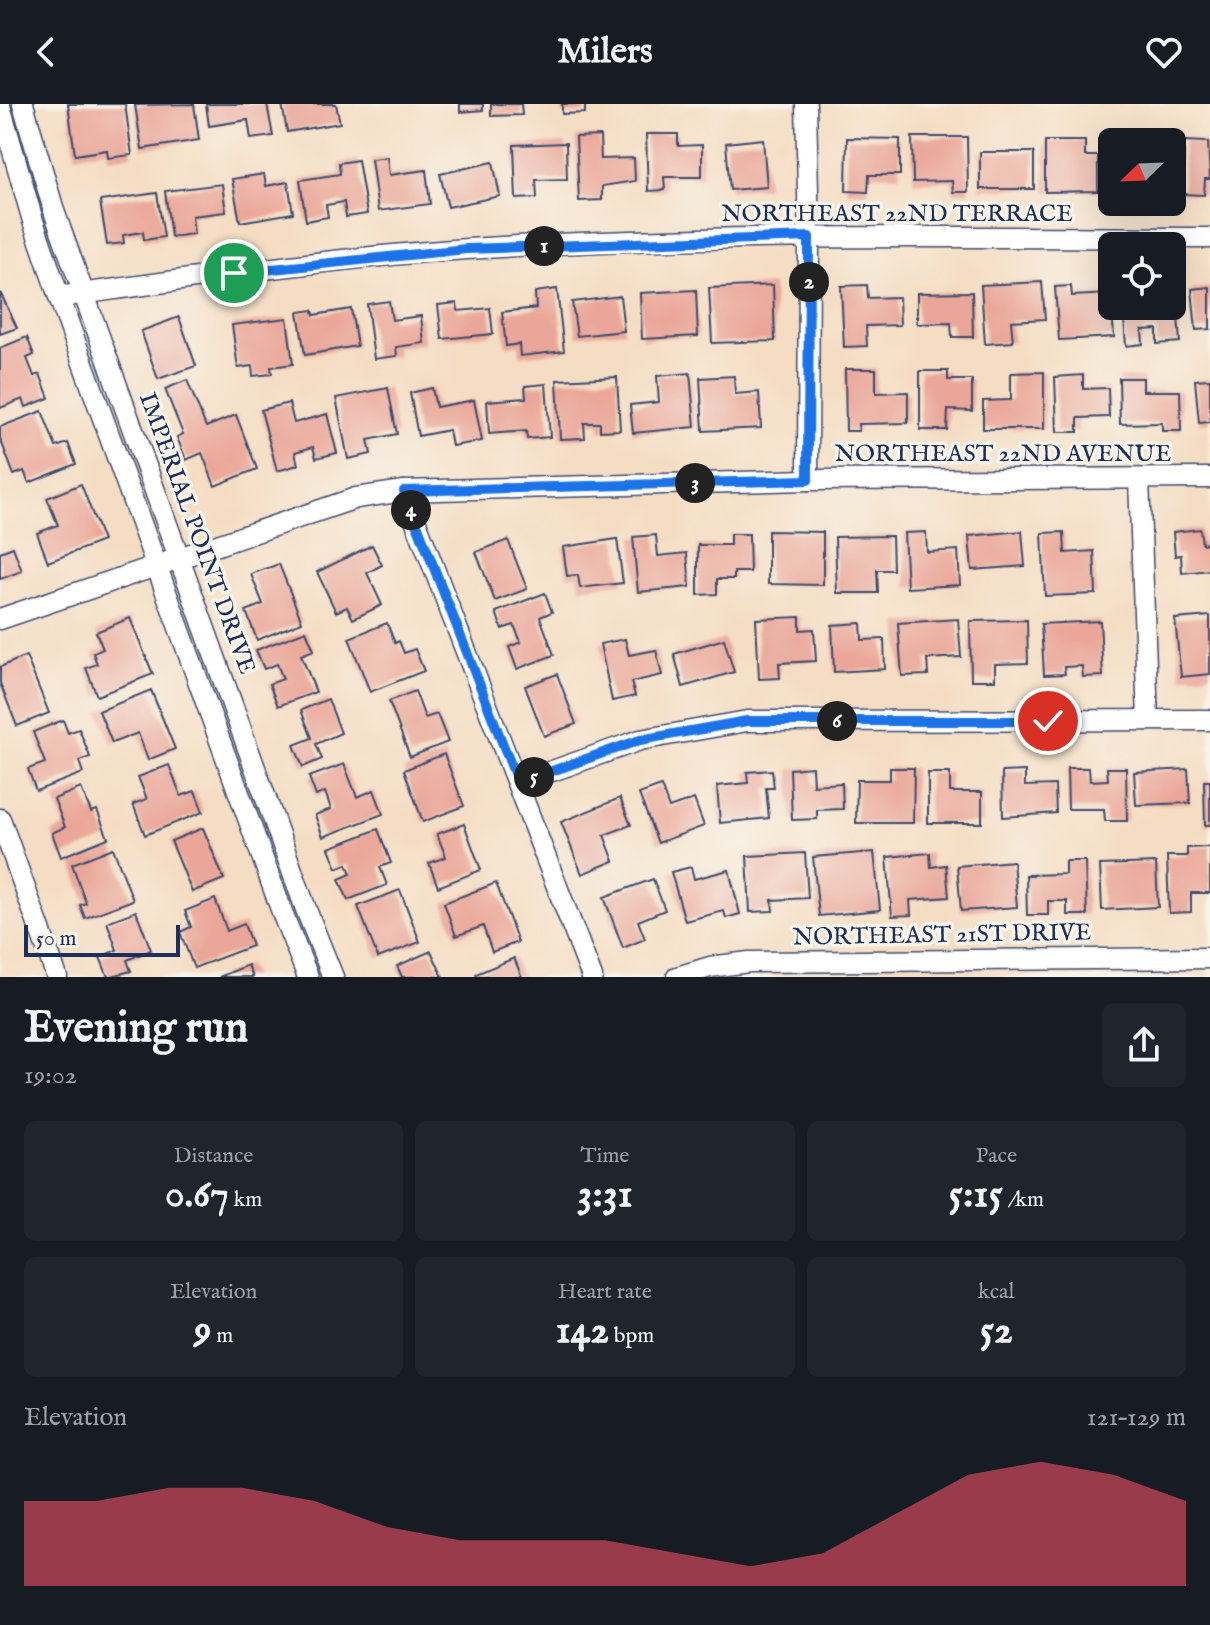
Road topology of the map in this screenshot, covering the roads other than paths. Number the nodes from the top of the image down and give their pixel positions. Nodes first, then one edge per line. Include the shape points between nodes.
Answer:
1 (23, 104) edge
2 (806, 104) edge
3 (0, 106) edge
4 (809, 237) junction
5 (1210, 238) edge
6 (84, 293) junction
7 (59, 297) junction
8 (1210, 478) edge
9 (1139, 479) junction
10 (808, 480) junction
11 (404, 491) junction
12 (179, 557) junction
13 (157, 565) junction
14 (0, 619) edge
15 (1148, 720) junction
16 (1210, 720) edge
17 (518, 783) junction
18 (0, 819) edge
19 (1210, 958) edge
20 (331, 973) edge
21 (57, 977) edge
22 (308, 977) edge
23 (592, 977) edge
24 (677, 977) edge

1 - 6 street, IMPERIAL POINT DRIVE
2 - 4 street
3 - 7 street, IMPERIAL POINT DRIVE
4 - 5 street, NORTHEAST 22ND TERRACE
4 - 6 street, NORTHEAST 22ND TERRACE via 466,249
4 - 10 street
6 - 7 street, NORTHEAST 22ND TERRACE
6 - 12 street, IMPERIAL POINT DRIVE
7 - 13 street, IMPERIAL POINT DRIVE
8 - 9 street, NORTHEAST 22ND AVENUE
9 - 10 street, NORTHEAST 22ND AVENUE
9 - 15 street
10 - 11 street, NORTHEAST 22ND AVENUE
11 - 12 street, NORTHEAST 22ND AVENUE via 356,498
11 - 17 street
12 - 13 street, NORTHEAST 22ND AVENUE
12 - 20 street, IMPERIAL POINT DRIVE
13 - 14 street, NORTHEAST 22ND AVENUE
13 - 22 street, IMPERIAL POINT DRIVE
15 - 16 street
15 - 17 street via 747,721 640,740
17 - 23 street
18 - 21 street
19 - 24 street, NORTHEAST 21ST DRIVE via 749,962
20 - 22 street

